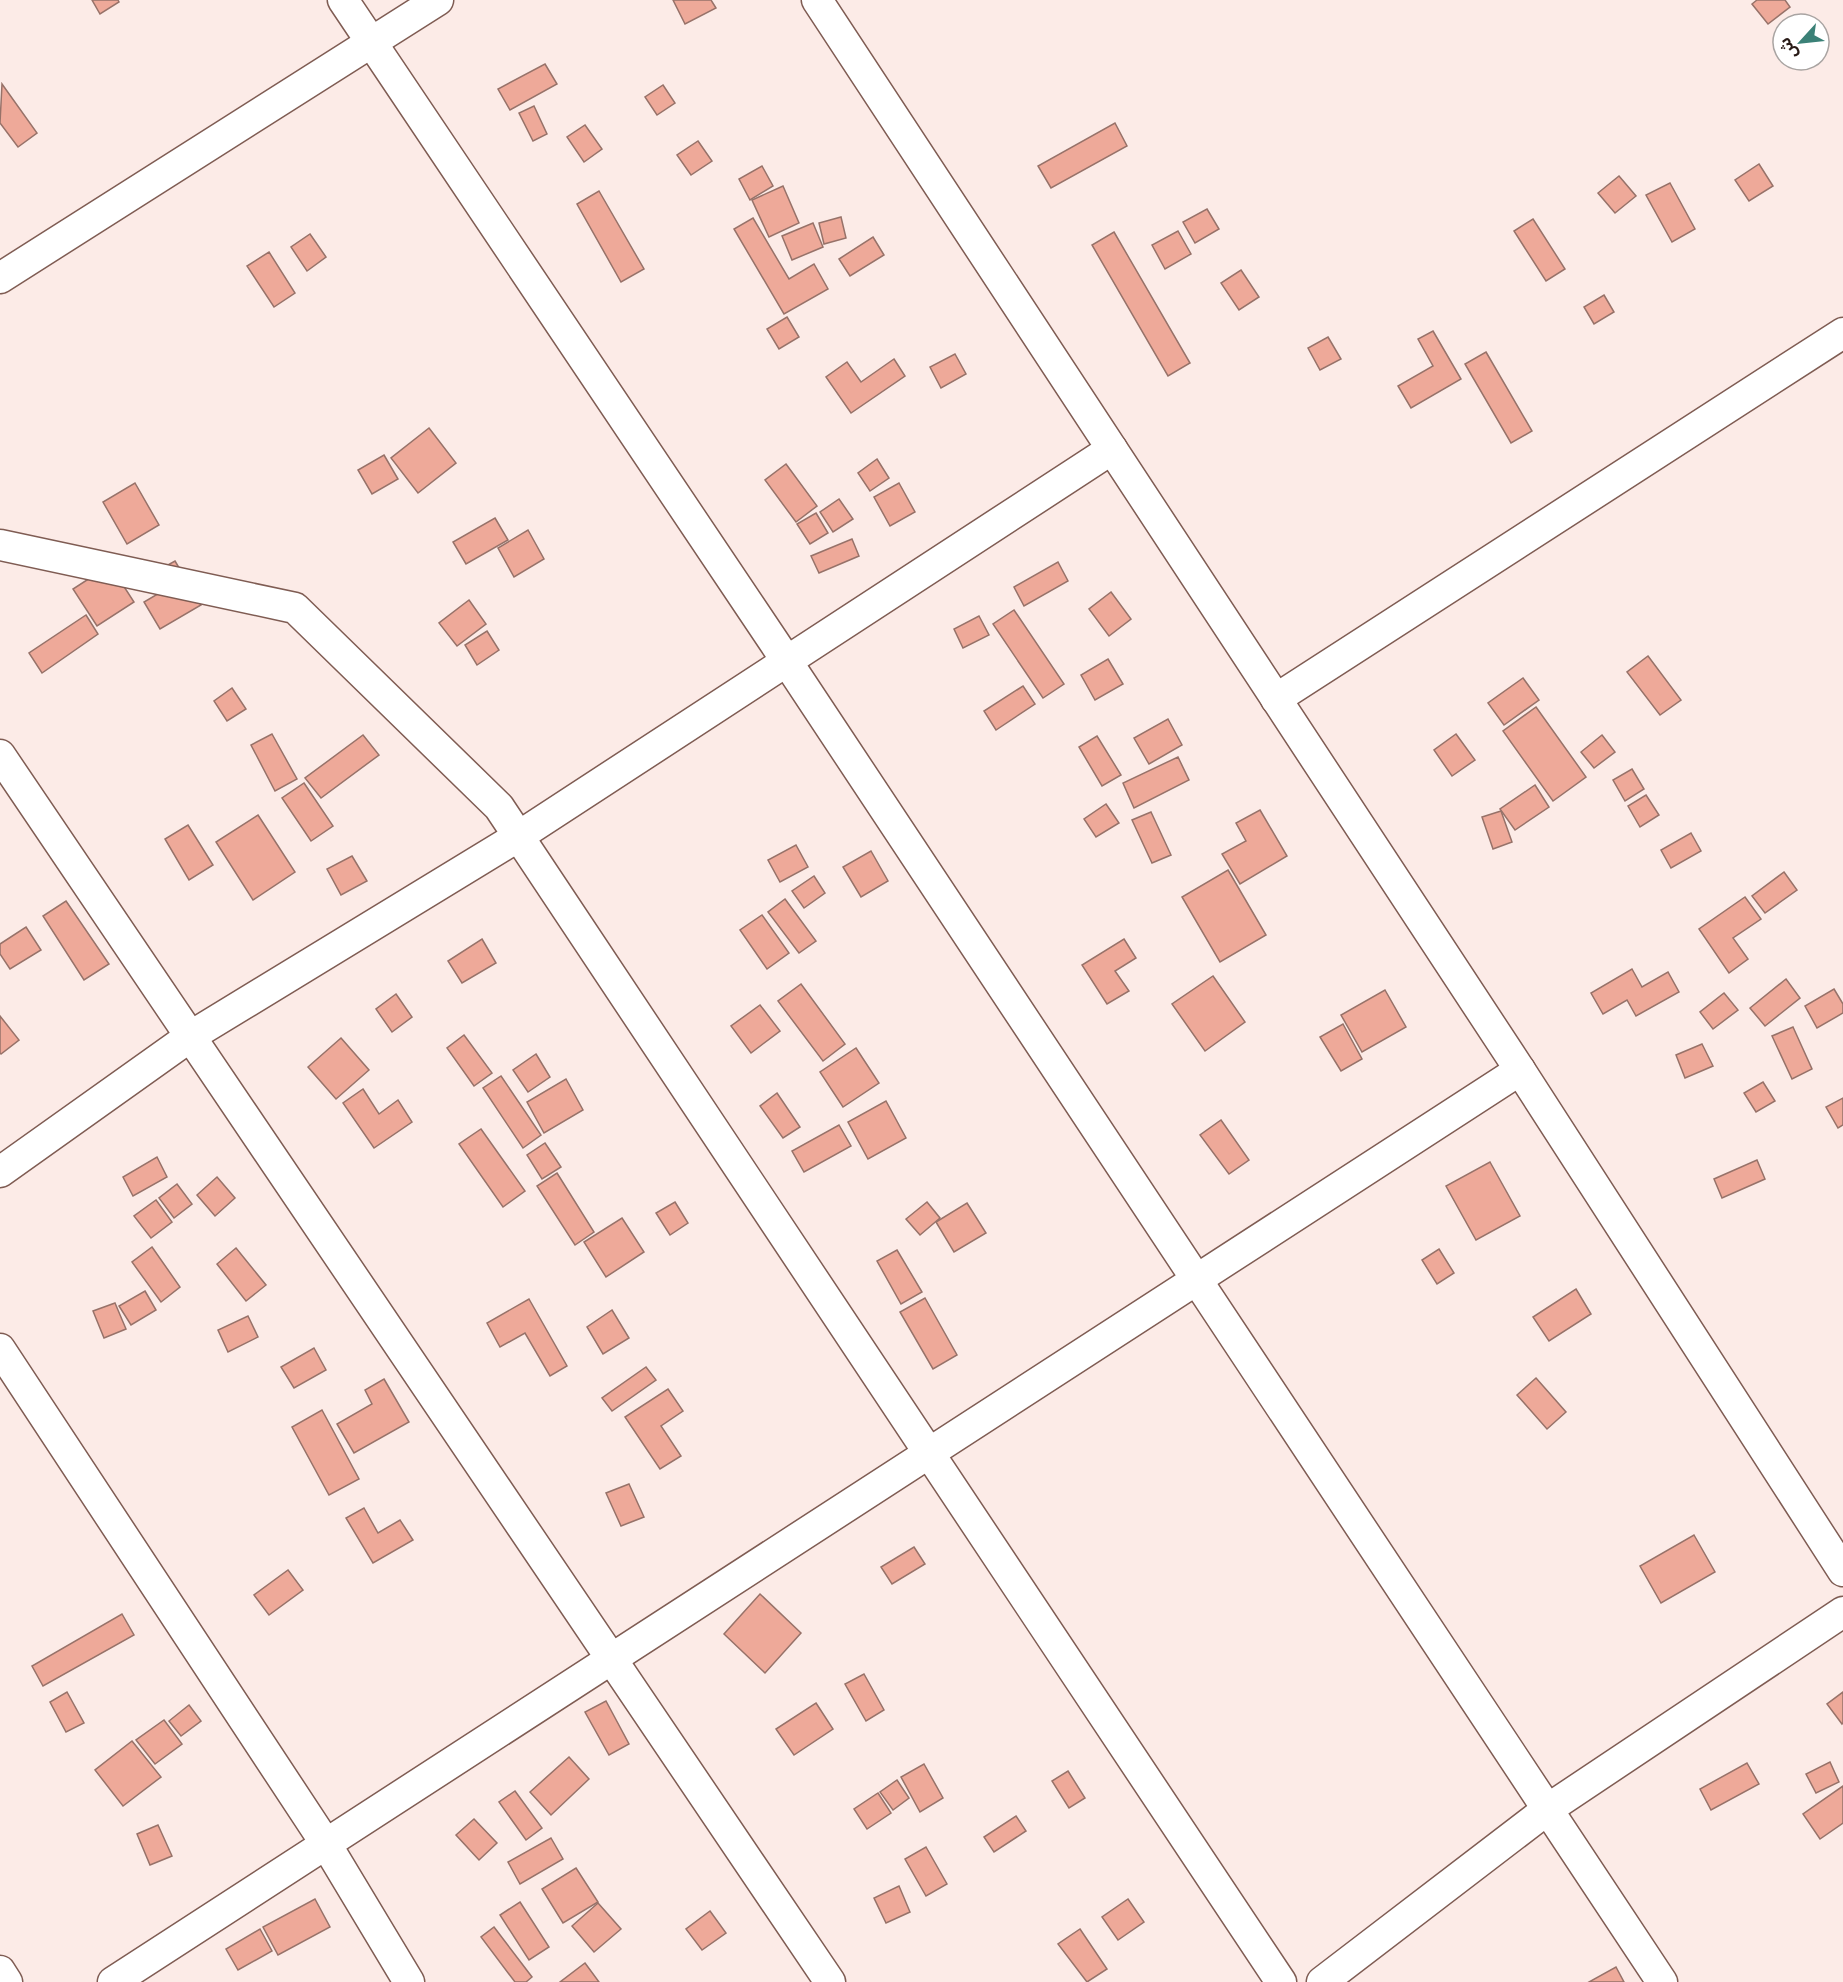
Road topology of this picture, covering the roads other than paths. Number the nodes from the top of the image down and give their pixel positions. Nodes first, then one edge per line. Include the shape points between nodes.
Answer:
1 (343, 0) edge
2 (438, 0) edge
3 (817, 0) edge
4 (371, 42) junction
5 (0, 278) edge
6 (1843, 333) edge
7 (1112, 449) junction
8 (0, 545) edge
9 (787, 662) junction
10 (1276, 699) junction
11 (0, 755) edge
12 (519, 836) junction
13 (191, 1036) junction
14 (1520, 1070) junction
15 (0, 1172) edge
16 (1197, 1280) junction
17 (0, 1349) edge
18 (929, 1453) junction
19 (1843, 1571) edge
20 (1843, 1612) edge
21 (612, 1660) junction
22 (1548, 1809) junction
23 (326, 1844) junction
24 (0, 1971) edge
25 (7, 1982) edge
26 (113, 1982) edge
27 (409, 1982) edge
28 (830, 1982) edge
29 (1281, 1982) edge
30 (1322, 1982) edge
31 (1662, 1982) edge

1 - 4 street
2 - 4 street
3 - 7 street
4 - 5 street
4 - 9 street
6 - 10 street
7 - 9 street
7 - 10 street
8 - 12 street via 295,608 499,807
9 - 12 street
9 - 16 street
10 - 14 street
11 - 13 street
12 - 13 street
12 - 18 street
13 - 15 street
13 - 21 street
14 - 16 street
14 - 19 street
16 - 18 street
16 - 22 street
17 - 23 street
18 - 21 street
18 - 29 street
20 - 22 street
21 - 23 street
21 - 28 street
22 - 30 street
22 - 31 street
23 - 26 street
23 - 27 street
24 - 25 street

